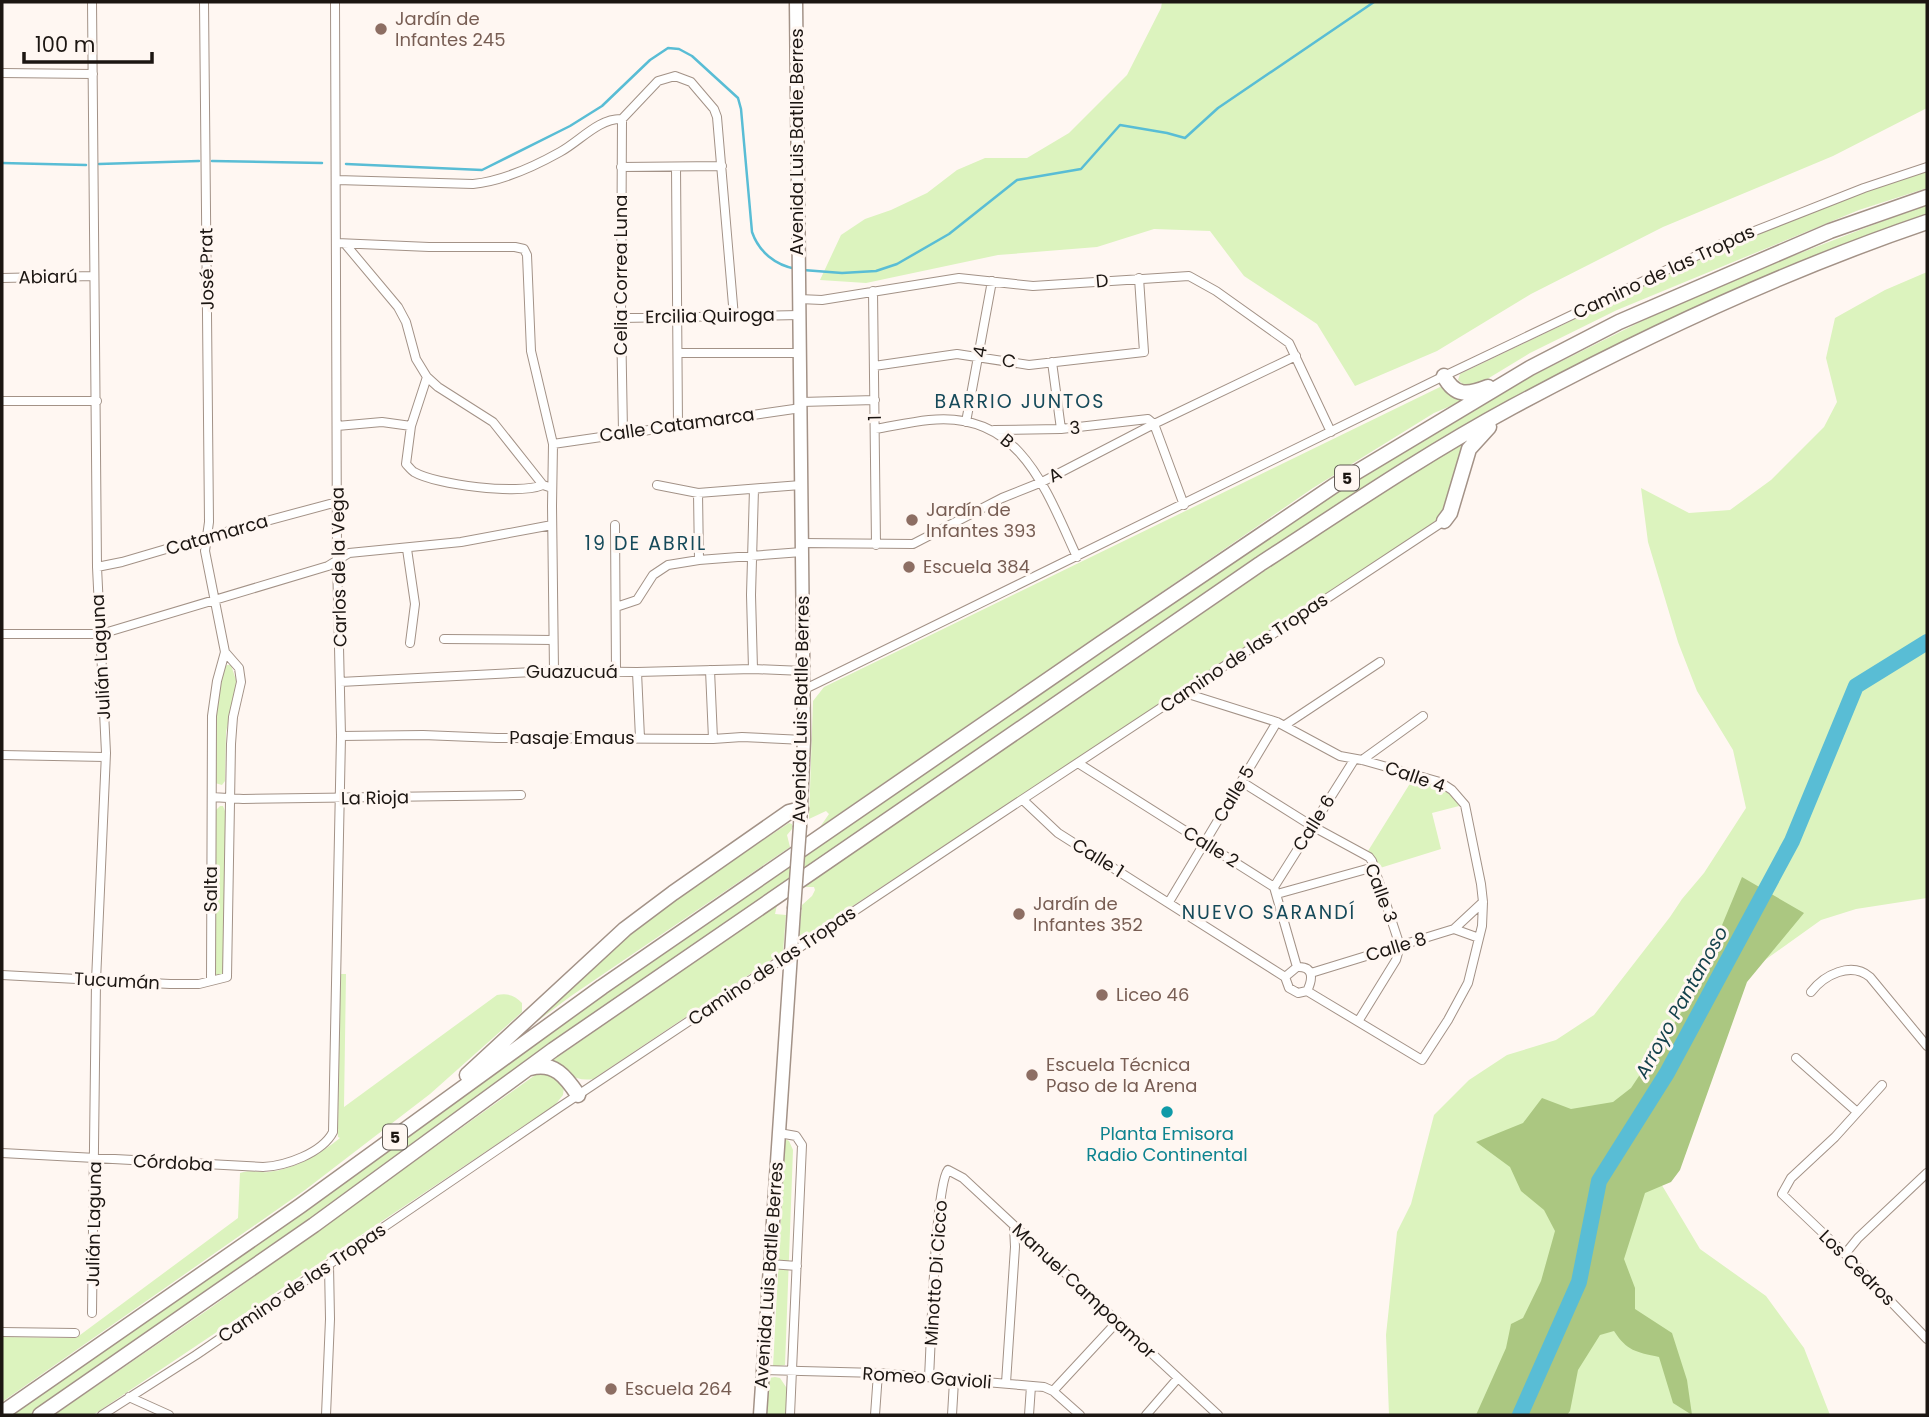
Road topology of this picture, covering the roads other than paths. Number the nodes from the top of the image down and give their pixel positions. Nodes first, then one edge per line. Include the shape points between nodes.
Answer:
1 (92, 2) edge
2 (204, 2) edge
3 (335, 2) edge
4 (796, 2) edge
5 (2, 73) edge
6 (93, 74) junction
7 (622, 119) junction
8 (722, 166) junction
9 (621, 167) junction
10 (676, 167) junction
11 (1927, 167) edge
12 (337, 180) junction
13 (1927, 197) edge
14 (1927, 222) edge
15 (341, 244) junction
16 (94, 276) junction
17 (2, 278) edge
18 (1139, 278) junction
19 (992, 281) junction
20 (873, 291) junction
21 (799, 299) junction
22 (800, 315) junction
23 (678, 317) junction
24 (734, 317) junction
25 (621, 318) junction
26 (678, 353) junction
27 (800, 353) junction
28 (979, 356) junction
29 (1296, 356) junction
30 (1052, 362) junction
31 (874, 366) junction
32 (1444, 376) junction
33 (427, 377) junction
34 (1513, 378) junction
35 (875, 400) junction
36 (2, 401) edge
37 (97, 401) junction
38 (801, 405) junction
39 (1511, 408) junction
40 (967, 422) junction
41 (678, 424) junction
42 (1154, 424) junction
43 (337, 426) junction
44 (411, 426) junction
45 (875, 429) junction
46 (1061, 429) junction
47 (994, 430) junction
48 (623, 432) junction
49 (1331, 432) junction
50 (553, 444) junction
51 (1042, 482) junction
52 (543, 485) junction
53 (657, 485) dead end
54 (801, 485) junction
55 (552, 488) junction
56 (754, 489) junction
57 (698, 493) junction
58 (337, 502) junction
59 (1184, 505) junction
60 (1444, 521) joint
61 (552, 525) junction
62 (615, 525) dead end
63 (207, 537) junction
64 (876, 545) junction
65 (802, 547) junction
66 (407, 549) junction
67 (752, 556) junction
68 (1077, 557) junction
69 (337, 558) junction
70 (699, 560) junction
71 (97, 567) junction
72 (215, 600) junction
73 (616, 607) junction
74 (2, 634) edge
75 (101, 634) junction
76 (444, 639) dead end
77 (553, 640) junction
78 (410, 643) dead end
79 (225, 652) junction
80 (1380, 662) dead end
81 (753, 669) junction
82 (554, 670) junction
83 (710, 670) junction
84 (804, 671) junction
85 (616, 672) junction
86 (637, 672) junction
87 (340, 682) junction
88 (803, 690) junction
89 (1185, 693) junction
90 (1423, 716) dead end
91 (1281, 724) junction
92 (341, 736) junction
93 (640, 738) junction
94 (713, 739) junction
95 (804, 740) junction
96 (2, 755) edge
97 (105, 757) junction
98 (1358, 760) junction
99 (1078, 763) junction
100 (1242, 782) junction
101 (521, 795) dead end
102 (212, 797) junction
103 (229, 797) junction
104 (340, 798) junction
105 (1023, 800) junction
106 (801, 809) junction
107 (1312, 826) junction
108 (1205, 843) junction
109 (1374, 867) junction
110 (1275, 890) junction
111 (1169, 902) junction
112 (1483, 902) junction
113 (1454, 929) junction
114 (1479, 939) junction
115 (1400, 946) junction
116 (791, 953) junction
117 (1297, 967) junction
118 (1311, 973) junction
119 (229, 974) joint
120 (2, 975) edge
121 (1285, 977) junction
122 (96, 981) junction
123 (211, 981) junction
124 (1307, 991) junction
125 (1811, 992) dead end
126 (1359, 1020) junction
127 (1927, 1046) edge
128 (1796, 1058) dead end
129 (525, 1070) junction
130 (1882, 1085) dead end
131 (578, 1095) junction
132 (428, 1112) junction
133 (1857, 1112) junction
134 (333, 1132) joint
135 (779, 1133) junction
136 (2, 1153) edge
137 (95, 1158) junction
138 (948, 1170) joint
139 (1927, 1173) edge
140 (1014, 1226) junction
141 (1845, 1254) junction
142 (770, 1264) junction
143 (329, 1265) junction
144 (797, 1266) junction
145 (92, 1313) dead end
146 (1117, 1322) junction
147 (2, 1332) edge
148 (75, 1333) dead end
149 (1927, 1339) edge
150 (763, 1370) junction
151 (792, 1371) junction
152 (878, 1374) junction
153 (929, 1377) junction
154 (1178, 1378) junction
155 (954, 1381) junction
156 (1006, 1384) junction
157 (1031, 1386) junction
158 (1053, 1391) junction
159 (129, 1398) junction
160 (2, 1413) edge
161 (40, 1415) edge
162 (102, 1415) edge
163 (169, 1415) edge
164 (326, 1415) edge
165 (760, 1415) edge
166 (790, 1415) edge
167 (876, 1415) edge
168 (952, 1415) edge
169 (1030, 1415) edge
170 (1080, 1415) edge
171 (1146, 1415) edge
172 (1218, 1415) edge

1 - 6 street, Julián Laguna
2 - 63 street, José Prat
3 - 12 street, Carlos de la Vega
4 - 21 main road, Avenida Luis Batlle Berres
5 - 6 street
6 - 16 street, Julián Laguna
7 - 8 street via 658,81 669,76 686,78 714,109
7 - 9 street, Celia Correa Luna
7 - 12 street via 609,119 557,154 491,183
8 - 10 street
8 - 24 street
9 - 10 street
9 - 25 street, Celia Correa Luna
10 - 23 street
11 - 32 street, Camino de las Tropas via 1719,244
12 - 15 street, Carlos de la Vega
13 - 34 highway, 5 via 1772,254 1619,322
14 - 39 highway, 5 via 1693,315
15 - 33 street via 398,307
15 - 43 street, Carlos de la Vega
15 - 50 street via 524,249 529,270 531,351
16 - 17 street, Abiarú
16 - 37 street, Julián Laguna
18 - 19 street, D via 1033,286
18 - 29 street, D via 1195,279 1289,343
18 - 30 street, C via 1144,352
19 - 20 street, D via 959,278
19 - 28 street, 4
20 - 21 street, D
20 - 31 street, 1
21 - 22 main road, Avenida Luis Batlle Berres
22 - 24 street, Ercilia Quiroga
22 - 27 main road, Avenida Luis Batlle Berres
23 - 24 street, Ercilia Quiroga
23 - 25 street, Ercilia Quiroga
23 - 26 street
25 - 48 street, Celia Correa Luna
26 - 27 street
26 - 41 street
27 - 38 main road, Avenida Luis Batlle Berres
28 - 30 street, C via 1029,365
28 - 31 street, C via 957,354
28 - 40 street, 4
29 - 42 street, A
29 - 49 street, D
30 - 46 street
31 - 35 street, 1
32 - 34 highway via 1450,387 1463,393
32 - 49 street, Camino de las Tropas
33 - 44 street
33 - 52 street via 493,422
34 - 132 highway, 5 via 1247,543
35 - 38 street, Calle Catamarca
35 - 45 street, 1
36 - 37 street
37 - 71 street, Julián Laguna
38 - 41 street, Calle Catamarca
38 - 54 main road, Avenida Luis Batlle Berres
39 - 60 highway via 1469,449
39 - 129 highway, 5 via 1271,556
40 - 45 street, B via 930,420
40 - 47 street, B
41 - 48 street, Calle Catamarca
42 - 46 street, 3 via 1148,419
42 - 51 street, A
42 - 59 street
43 - 44 street via 382,422
43 - 58 street, Carlos de la Vega
44 - 52 street via 406,464 413,471 470,486 514,490
45 - 64 street, 1
46 - 47 street, 3
47 - 51 street, B via 1022,454
48 - 50 street, Calle Catamarca
49 - 59 street, Camino de las Tropas
50 - 55 street
51 - 64 street, A via 913,544
51 - 68 street, B
52 - 55 street
53 - 57 street
54 - 56 street
54 - 65 main road, Avenida Luis Batlle Berres
55 - 61 street
56 - 57 street
56 - 67 street
57 - 70 street
58 - 63 street, Catamarca
58 - 69 street, Carlos de la Vega
59 - 68 street, Camino de las Tropas
60 - 89 street, Camino de las Tropas
61 - 66 street
61 - 77 street
62 - 73 street
63 - 71 street, Catamarca
63 - 72 street, Salta via 205,551
64 - 65 street, A
65 - 67 street, A
65 - 84 main road, Avenida Luis Batlle Berres
66 - 69 street
66 - 78 street via 415,604
67 - 70 street, A
67 - 81 street
68 - 88 street, Camino de las Tropas
69 - 72 street via 328,566
69 - 87 street, Carlos de la Vega
70 - 73 street, A via 657,571 637,600
71 - 75 street, Julián Laguna
72 - 75 street
72 - 79 street, Salta
73 - 85 street
74 - 75 street
75 - 97 street, Julián Laguna
76 - 77 street
77 - 82 street
79 - 102 street, Salta via 214,695
79 - 103 street, Salta via 239,668 241,682 233,718
80 - 91 street, Calle 5
81 - 83 street, Guazucuá
81 - 84 street, Guazucuá
82 - 85 street, Guazucuá
82 - 87 street, Guazucuá
83 - 86 street, Guazucuá
83 - 94 street
84 - 88 main road, Avenida Luis Batlle Berres
85 - 86 street, Guazucuá
86 - 93 street
87 - 92 street, Carlos de la Vega
88 - 95 main road, Avenida Luis Batlle Berres
89 - 91 street, Calle 4
89 - 99 street, Camino de las Tropas
90 - 98 street, Calle 6
91 - 98 street, Calle 4 via 1340,756
91 - 100 street, Calle 5
92 - 93 street, Pasaje Emaus
92 - 104 street, Carlos de la Vega
93 - 94 street, Pasaje Emaus
94 - 95 street, Pasaje Emaus
95 - 106 main road, Avenida Luis Batlle Berres
96 - 97 street
97 - 122 street, Julián Laguna
98 - 107 street, Calle 6
98 - 112 street, Calle 4 via 1440,782 1460,797
99 - 105 street, Camino de las Tropas
99 - 108 street, Calle 2
100 - 107 street, Calle 3
100 - 108 street, Calle 5
101 - 104 street, La Rioja
102 - 103 street
102 - 123 street, Salta
103 - 104 street, La Rioja
103 - 119 street, Salta
104 - 134 street, Carlos de la Vega
105 - 111 street, Calle 1 via 1058,833
105 - 116 street, Camino de las Tropas
106 - 116 main road, Avenida Luis Batlle Berres, bridge
106 - 132 highway via 789,812 625,929
107 - 109 street, Calle 3 via 1369,857
107 - 110 street, Calle 6
108 - 110 street, Calle 2
108 - 111 street, Calle 5
109 - 110 street
109 - 115 street, Calle 3
110 - 117 street
111 - 121 street, Calle 1
112 - 113 street
112 - 114 street, Calle 4
113 - 114 street
113 - 115 street, Calle 8
114 - 126 street, Calle 4 via 1468,983 1422,1060
115 - 118 street, Calle 8
115 - 126 street, Calle 3
116 - 131 street, Camino de las Tropas
116 - 135 main road, Avenida Luis Batlle Berres
117 - 118 street
117 - 121 street
118 - 124 street
119 - 123 street, Tucumán
120 - 122 street, Tucumán
121 - 124 street via 1289,988
122 - 123 street, Tucumán
122 - 137 street, Julián Laguna
124 - 126 street
125 - 127 street via 1835,973 1862,972
128 - 133 street
129 - 131 highway via 555,1069
129 - 161 highway, 5 via 293,1240
130 - 133 street
131 - 143 street, Camino de las Tropas
132 - 160 highway, 5
133 - 141 street, Los Cedros via 1791,1178 1782,1195
134 - 137 street, Córdoba via 323,1144 276,1167
135 - 142 main road, Avenida Luis Batlle Berres
135 - 144 street via 796,1136 802,1145
136 - 137 street, Córdoba
137 - 145 street, Julián Laguna
138 - 140 street, Manuel Campoamor via 963,1178
138 - 153 street, Minotto Di Cicco via 942,1191
139 - 141 street
140 - 146 street, Manuel Campoamor
140 - 156 street
141 - 149 street, Los Cedros
142 - 144 street
142 - 150 main road, Avenida Luis Batlle Berres
143 - 159 street, Camino de las Tropas
143 - 164 street
144 - 151 street
146 - 154 street, Manuel Campoamor
146 - 158 street
147 - 148 street
150 - 151 street, Romeo Gavioli
150 - 165 main road, Avenida Luis Batlle Berres
151 - 152 street, Romeo Gavioli
151 - 166 street
152 - 153 street, Romeo Gavioli
152 - 167 street
153 - 155 street, Romeo Gavioli
154 - 171 street
154 - 172 street, Manuel Campoamor
155 - 156 street, Romeo Gavioli
155 - 168 street
156 - 157 street, Romeo Gavioli
157 - 158 street, Romeo Gavioli
157 - 169 street
158 - 170 street, Romeo Gavioli
159 - 162 street, Camino de las Tropas
159 - 163 street

